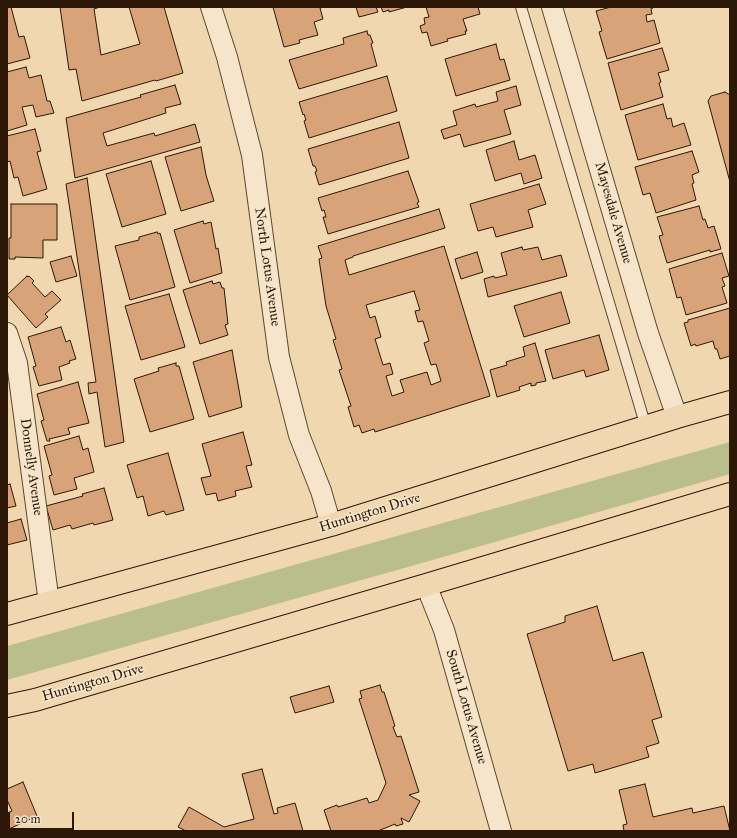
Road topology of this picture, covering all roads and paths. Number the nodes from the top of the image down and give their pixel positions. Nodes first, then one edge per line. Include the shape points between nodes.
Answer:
1 (211, 7) edge
2 (521, 7) edge
3 (552, 7) edge
4 (7, 332) edge
5 (730, 402) edge
6 (677, 417) junction
7 (646, 427) junction
8 (730, 494) edge
9 (331, 525) junction
10 (426, 585) junction
11 (49, 603) junction
12 (7, 614) edge
13 (7, 706) edge
14 (501, 831) edge

1 - 9 street, North Lotus Avenue via 227,57 252,155 280,356 299,435
2 - 7 lane
3 - 6 street, Mayesdale Avenue via 648,333
4 - 11 street, Donnelly Avenue via 17,363
5 - 6 main road, Huntington Drive
6 - 7 main road, Huntington Drive
7 - 9 main road, Huntington Drive
8 - 10 main road, Huntington Drive
9 - 11 main road, Huntington Drive
10 - 13 main road, Huntington Drive
10 - 14 street, South Lotus Avenue via 444,630
11 - 12 main road, Huntington Drive

